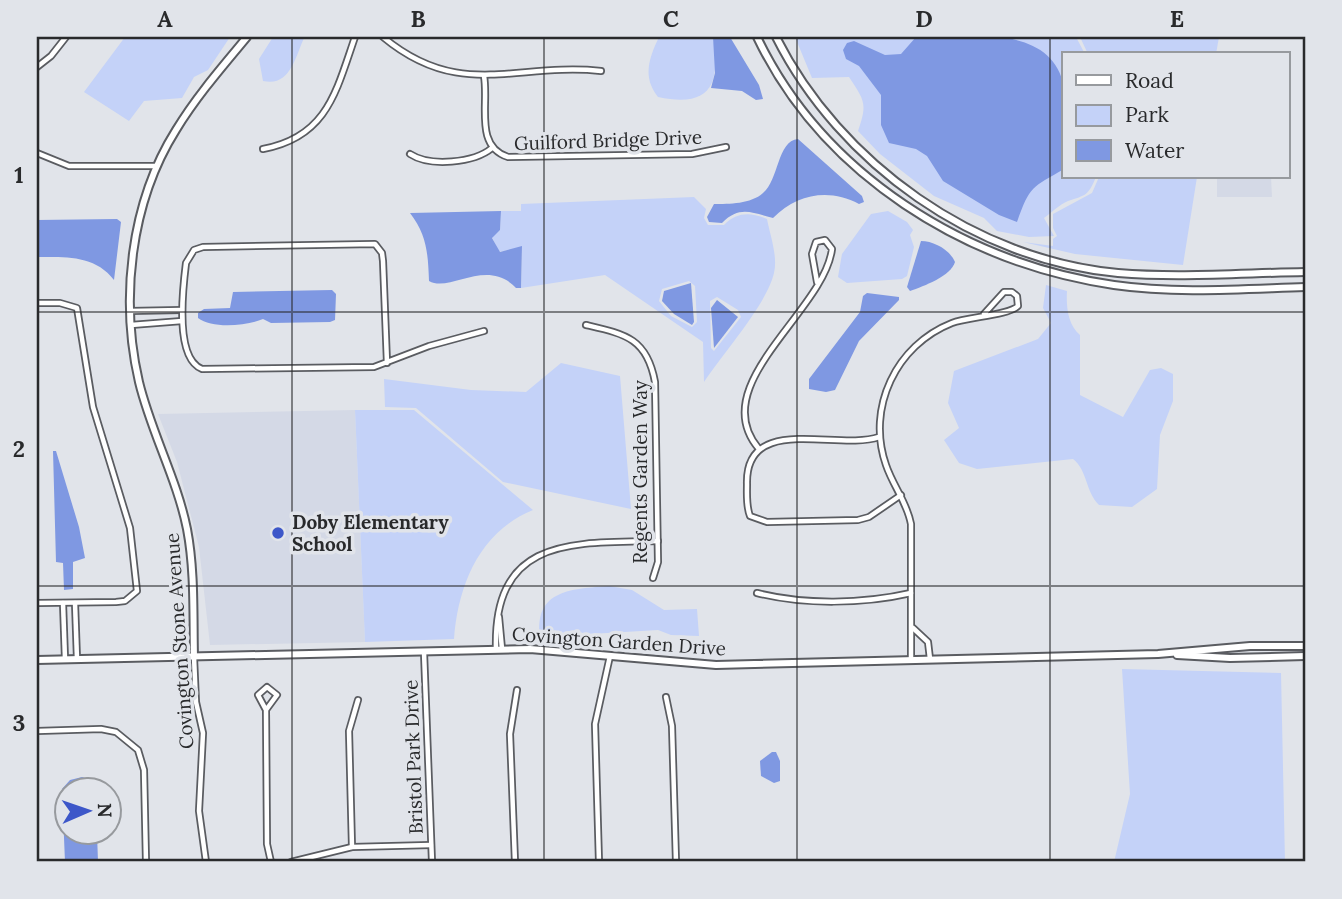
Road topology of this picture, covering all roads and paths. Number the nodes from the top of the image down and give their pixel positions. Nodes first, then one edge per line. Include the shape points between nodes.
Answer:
1 (66, 37) edge
2 (247, 37) edge
3 (355, 37) edge
4 (383, 37) edge
5 (757, 37) edge
6 (776, 37) edge
7 (37, 67) edge
8 (601, 71) dead end
9 (484, 76) junction
10 (726, 147) dead end
11 (492, 148) junction
12 (262, 149) dead end
13 (37, 153) edge
14 (410, 154) dead end
15 (157, 166) junction
16 (1305, 272) edge
17 (817, 282) junction
18 (1305, 287) edge
19 (37, 303) edge
20 (182, 310) junction
21 (130, 312) junction
22 (984, 314) junction
23 (182, 321) junction
24 (130, 325) junction
25 (586, 325) dead end
26 (484, 331) dead end
27 (387, 363) junction
28 (879, 437) junction
29 (759, 449) junction
30 (901, 495) junction
31 (658, 541) junction
32 (653, 578) dead end
33 (757, 593) dead end
34 (911, 593) junction
35 (37, 603) edge
36 (64, 603) junction
37 (75, 603) junction
38 (912, 627) junction
39 (1305, 646) edge
40 (499, 649) junction
41 (424, 652) junction
42 (1158, 654) junction
43 (611, 655) junction
44 (1305, 656) edge
45 (194, 657) junction
46 (65, 659) junction
47 (77, 659) junction
48 (930, 659) junction
49 (37, 660) edge
50 (911, 660) junction
51 (517, 690) dead end
52 (666, 697) dead end
53 (358, 699) dead end
54 (266, 710) junction
55 (37, 731) edge
56 (430, 845) junction
57 (352, 847) junction
58 (146, 862) edge
59 (206, 862) edge
60 (271, 862) edge
61 (291, 862) edge
62 (432, 862) edge
63 (515, 862) edge
64 (599, 862) edge
65 (676, 862) edge

1 - 7 street
2 - 15 street, Covington Stone Avenue via 175,131
3 - 12 street via 331,102 314,125 296,140
4 - 9 street via 430,65
5 - 18 street via 820,131 859,170 940,227 1004,257 1115,285 1206,290
6 - 16 street via 813,95 869,158 931,206 983,235 1039,257 1116,272
8 - 9 street via 556,68
9 - 11 street via 486,133
10 - 11 street, Guilford Bridge Drive via 692,154 522,158
11 - 14 street via 474,159 424,159
13 - 15 street via 69,166
15 - 21 street, Covington Stone Avenue via 135,241
17 - 17 street via 831,254 825,240 813,248
17 - 29 street via 749,388 747,425
19 - 37 street via 77,308 93,407 125,508 135,557 137,592 132,597
20 - 21 street
20 - 23 street
20 - 27 street via 186,262 198,247 375,244 383,261
21 - 24 street, Covington Stone Avenue
22 - 22 street via 1011,312 1018,306 1017,296 1004,292
22 - 28 street via 938,329 908,353 888,384
23 - 24 street
23 - 27 street via 189,355 202,369 374,367
24 - 45 street, Covington Stone Avenue via 139,383 187,528
25 - 31 street, Regents Garden Way via 619,332 640,344 652,364
26 - 27 street
28 - 29 street via 841,442 785,439
28 - 30 street via 886,467
29 - 30 street via 748,470 747,497 750,516 760,522 863,519
30 - 34 street via 911,524
31 - 32 street, Regents Garden Way via 659,562
31 - 40 street via 578,542 526,562 502,599
33 - 34 street via 798,600
34 - 38 street
35 - 36 street
36 - 37 street
36 - 46 street
37 - 47 street
38 - 48 street via 926,638
38 - 50 street
39 - 42 street, Covington Garden Drive
40 - 41 street, Covington Garden Drive
40 - 43 street, Covington Garden Drive
41 - 45 street, Covington Garden Drive
41 - 56 street, Bristol Park Drive
42 - 44 street, Covington Garden Drive
42 - 48 street, Covington Garden Drive
43 - 50 street, Covington Garden Drive via 716,665
43 - 64 street via 595,724
45 - 47 street, Covington Garden Drive
45 - 59 street, Covington Stone Avenue via 203,733 200,811
46 - 47 street, Covington Garden Drive
46 - 49 street, Covington Garden Drive
48 - 50 street, Covington Garden Drive
51 - 63 street via 510,734
52 - 65 street via 672,726
53 - 57 street via 349,731
54 - 54 street via 277,695 267,687 258,695
54 - 60 street
55 - 58 street via 101,729 116,732 138,750 144,770
56 - 57 street
56 - 62 street, Bristol Park Drive
57 - 61 street

